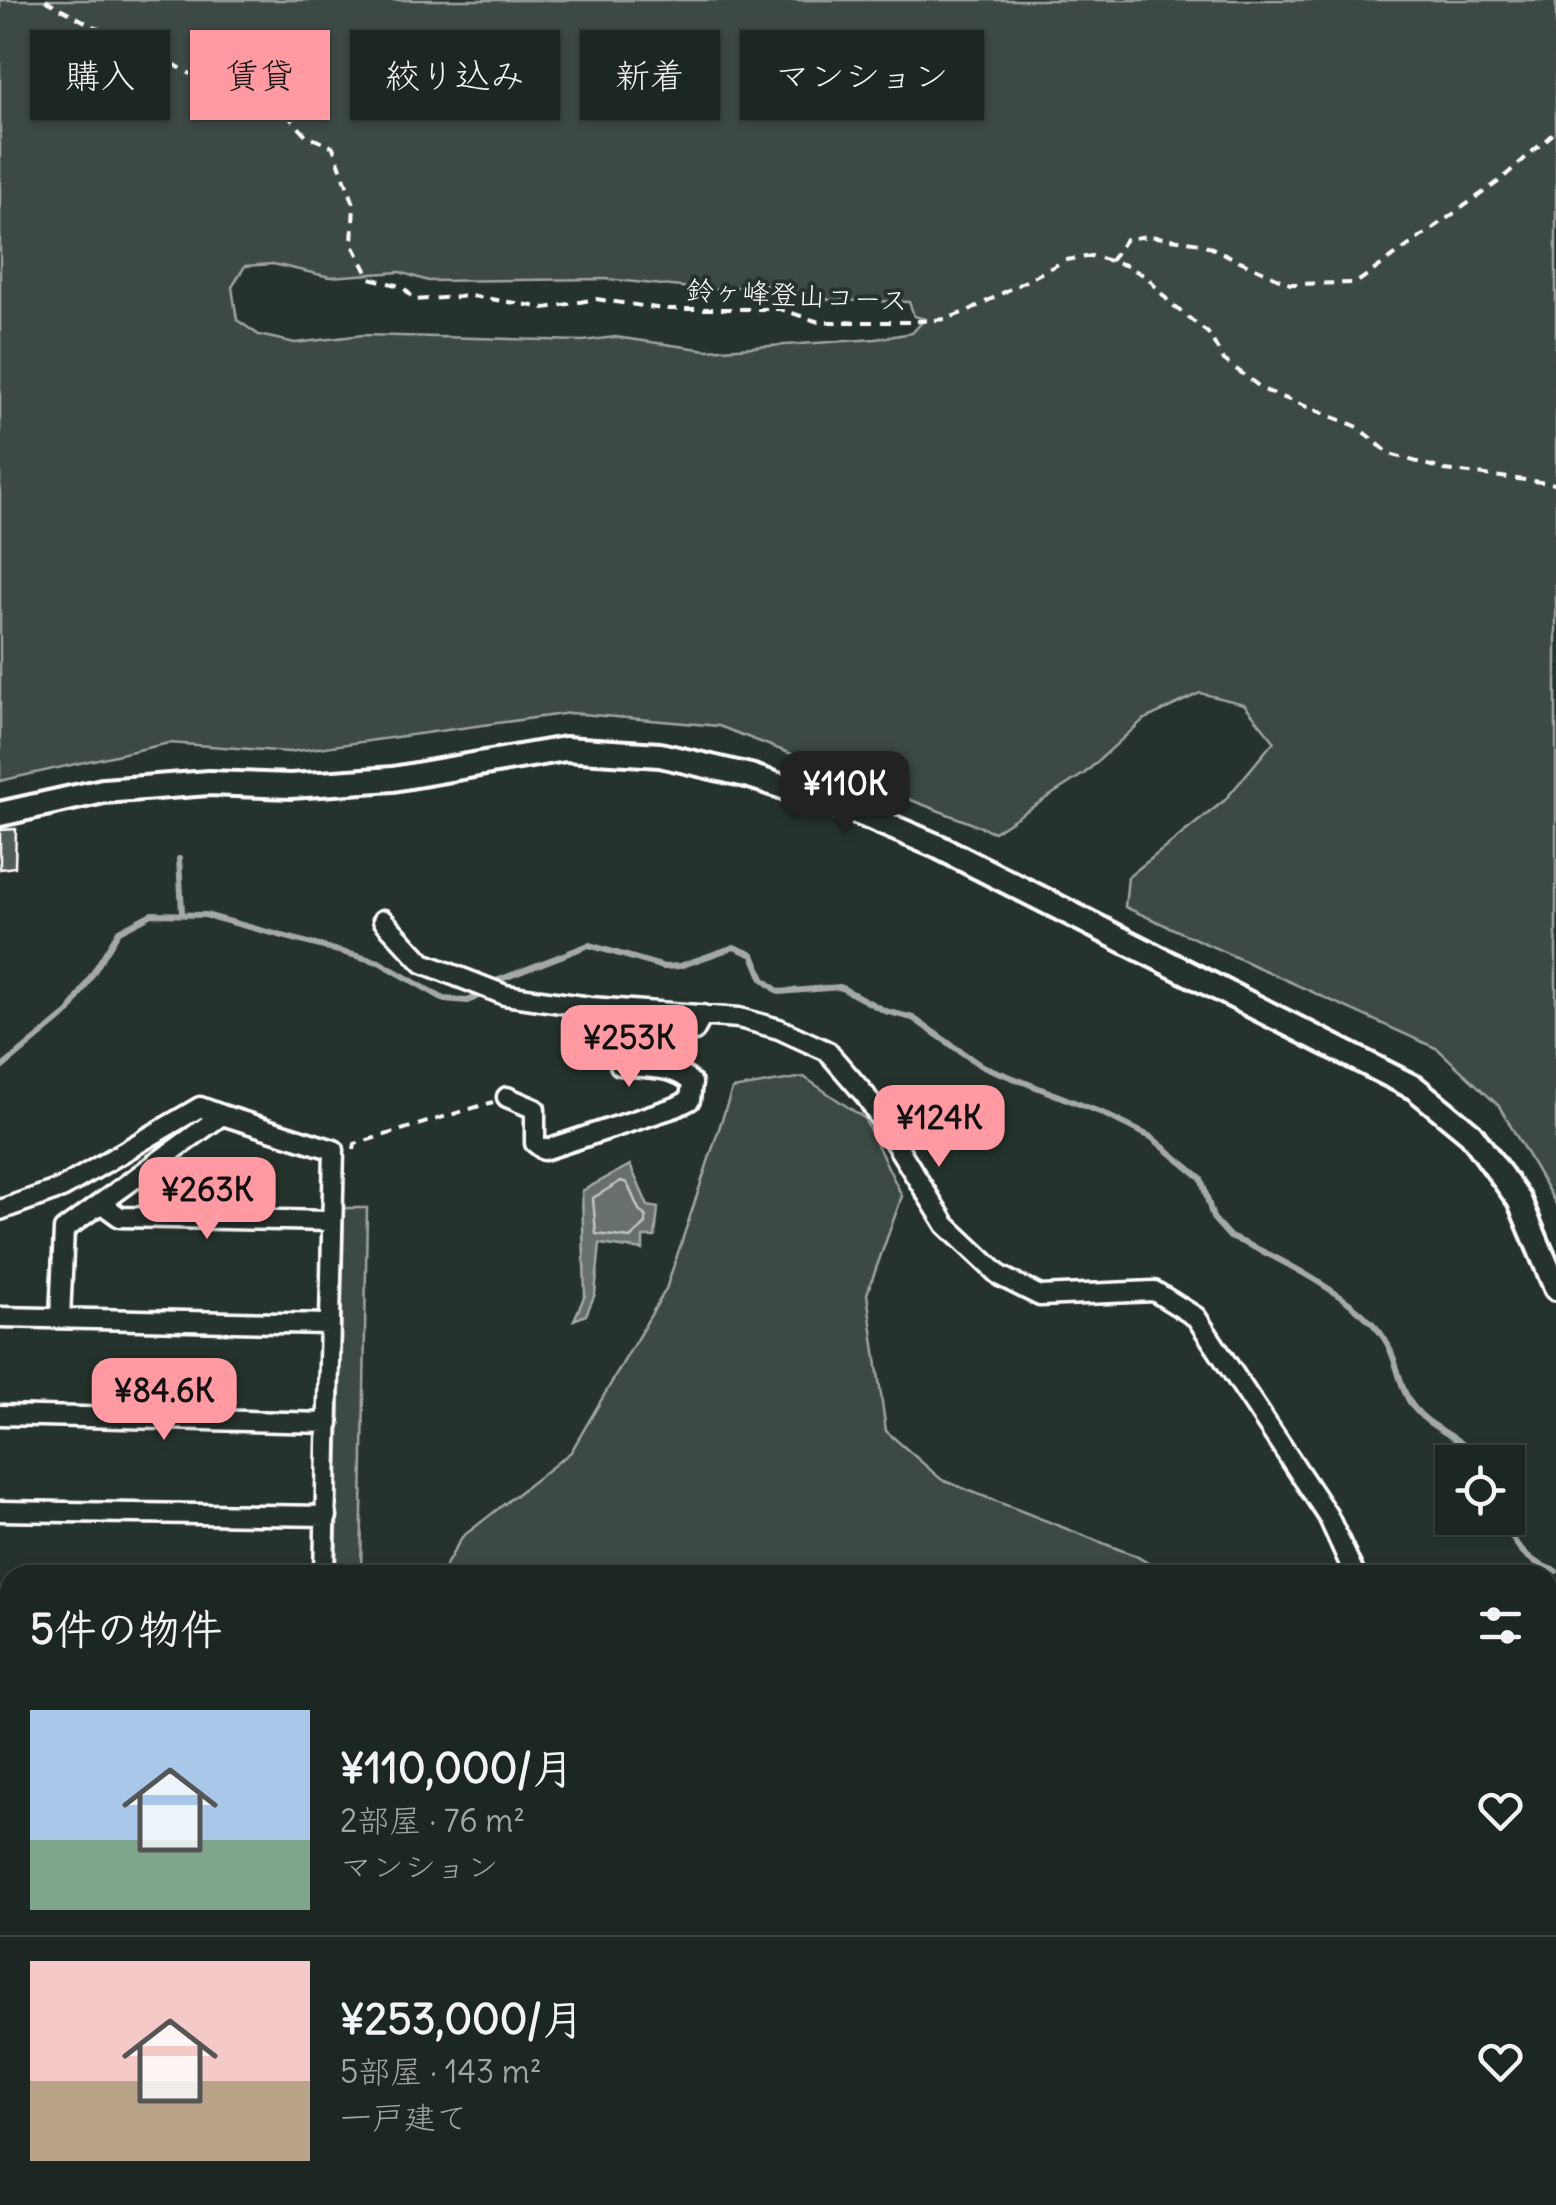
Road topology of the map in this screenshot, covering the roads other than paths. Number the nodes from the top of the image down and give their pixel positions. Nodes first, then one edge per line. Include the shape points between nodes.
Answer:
1 (0, 814) edge
2 (383, 920) dead end
3 (703, 1015) junction
4 (507, 1097) road end
5 (222, 1115) junction
6 (102, 1204) junction
7 (0, 1210) edge
8 (331, 1221) junction
9 (1556, 1288) edge
10 (0, 1318) edge
11 (60, 1318) junction
12 (330, 1324) junction
13 (0, 1415) edge
14 (329, 1423) junction
15 (0, 1511) edge
16 (326, 1516) junction
17 (324, 1565) edge
18 (1350, 1565) edge

1 - 9 street via 102,791 393,779 564,749 660,756 750,776 938,847 1415,1088 1471,1134 1519,1200
2 - 3 street via 424,964 505,995
3 - 4 street via 694,1032 628,1032 618,1039 620,1065 672,1070 692,1082 690,1100 676,1107 544,1150 535,1143 535,1109
3 - 18 street via 762,1023 838,1060 946,1225 1000,1276 1040,1296 1154,1291 1188,1309 1328,1516
5 - 6 street
5 - 7 street via 200,1108 62,1188
5 - 8 street via 334,1150
6 - 8 street via 120,1217
6 - 11 street via 64,1230
8 - 12 street
10 - 11 street
11 - 12 street
12 - 14 street
13 - 14 street
14 - 16 street
15 - 16 street
16 - 17 street

